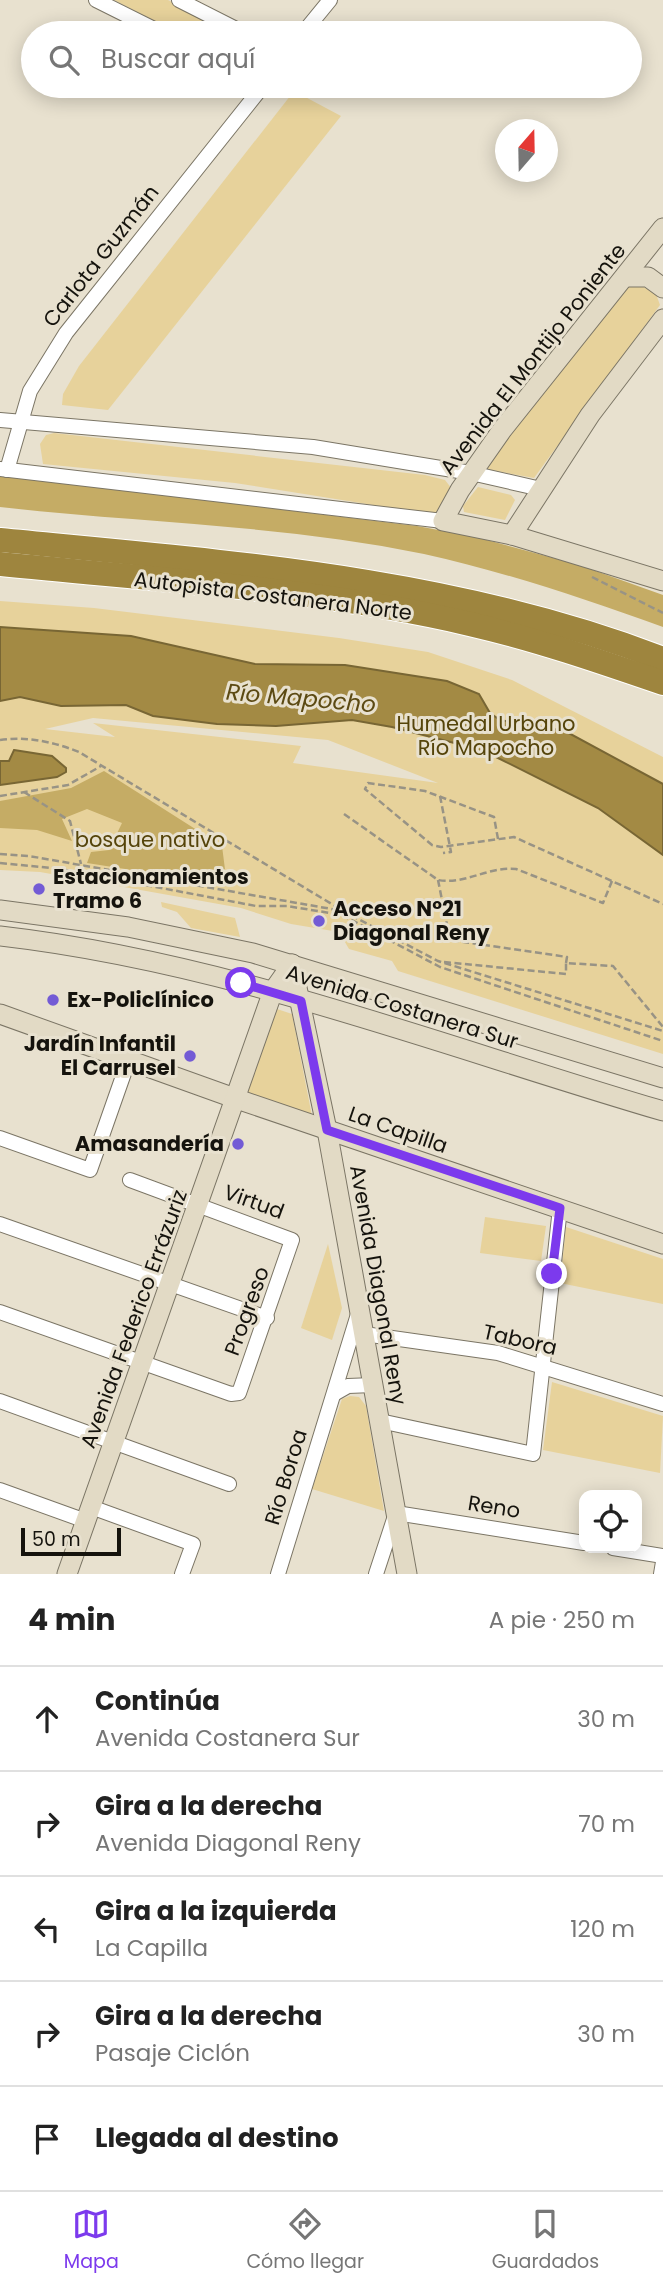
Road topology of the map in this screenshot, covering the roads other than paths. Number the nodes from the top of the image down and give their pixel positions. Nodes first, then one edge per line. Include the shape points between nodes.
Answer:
1 (96, 0) edge
2 (179, 0) edge
3 (330, 0) edge
4 (138, 21) edge
5 (220, 21) edge
6 (313, 21) edge
7 (252, 98) edge
8 (663, 228) edge
9 (625, 276) junction
10 (663, 288) edge
11 (663, 319) edge
12 (0, 420) edge
13 (20, 421) junction
14 (3, 470) edge
15 (471, 473) junction
16 (541, 489) junction
17 (443, 521) junction
18 (512, 536) junction
19 (0, 540) edge
20 (0, 564) edge
21 (663, 581) edge
22 (663, 659) edge
23 (663, 683) edge
24 (0, 910) edge
25 (0, 936) edge
26 (292, 964) junction
27 (273, 991) junction
28 (301, 1001) junction
29 (0, 1014) edge
30 (129, 1059) junction
31 (629, 1067) junction
32 (663, 1078) edge
33 (663, 1085) edge
34 (620, 1098) junction
35 (237, 1099) junction
36 (661, 1110) edge
37 (327, 1130) junction
38 (0, 1138) edge
39 (130, 1180) dead end
40 (199, 1205) junction
41 (560, 1208) junction
42 (0, 1224) edge
43 (292, 1240) joint
44 (663, 1244) edge
45 (171, 1284) junction
46 (359, 1308) junction
47 (0, 1312) edge
48 (267, 1318) junction
49 (364, 1334) junction
50 (143, 1363) junction
51 (542, 1365) junction
52 (373, 1385) junction
53 (334, 1394) junction
54 (0, 1401) edge
55 (663, 1404) edge
56 (380, 1421) junction
57 (114, 1443) junction
58 (229, 1484) dead end
59 (0, 1490) edge
60 (396, 1513) junction
61 (89, 1514) junction
62 (579, 1542) edge
63 (642, 1553) edge
64 (663, 1556) edge
65 (663, 1562) edge
66 (67, 1574) edge
67 (182, 1574) edge
68 (278, 1574) edge
69 (376, 1574) edge
70 (407, 1574) edge
71 (661, 1574) edge

1 - 4 street
2 - 5 street
3 - 6 street
7 - 13 street, Carlota Guzmán via 66,333 30,391
8 - 9 street, Avenida El Montijo Poniente
9 - 10 street via 648,277
9 - 15 street, Avenida El Montijo Poniente
11 - 16 street
12 - 13 street
13 - 14 street, Carlota Guzmán
13 - 15 street via 313,447
14 - 17 street
15 - 16 street
15 - 17 street, Avenida El Montijo Poniente
16 - 18 street
17 - 18 street
18 - 21 street
19 - 22 highway, Autopista Costanera Norte via 398,586 550,621
20 - 23 highway, Autopista Costanera Norte via 380,607 507,633
24 - 26 street, Avenida Costanera Sur via 152,932
25 - 27 street, Avenida Costanera Sur via 162,963
26 - 27 street, Avenida Federico Errázuriz
26 - 28 street, Avenida Diagonal Reny
26 - 31 street, Avenida Costanera Sur
27 - 28 street, Avenida Costanera Sur
27 - 35 street, Avenida Federico Errázuriz
28 - 34 street, Avenida Costanera Sur
28 - 37 street, Avenida Diagonal Reny
29 - 30 street, La Capilla
30 - 35 street, La Capilla
30 - 38 street via 90,1170
31 - 32 street, Avenida Costanera Sur
31 - 34 street via 629,1084
33 - 36 street via 657,1099
34 - 36 street, Avenida Costanera Sur
35 - 37 street, La Capilla
35 - 40 street, Avenida Federico Errázuriz
37 - 41 street, La Capilla
37 - 46 street, Avenida Diagonal Reny
39 - 40 street, Virtud
40 - 43 street, Virtud
40 - 45 street, Avenida Federico Errázuriz
41 - 44 street, La Capilla
41 - 51 street
42 - 45 street
43 - 48 street, Progreso
45 - 48 street
45 - 50 street, Avenida Federico Errázuriz
46 - 49 street, Avenida Diagonal Reny
46 - 53 street, Río Boroa
47 - 50 street
48 - 50 street, Progreso via 237,1395
49 - 51 street, Tabora via 498,1353
49 - 52 street, Avenida Diagonal Reny
50 - 57 street, Avenida Federico Errázuriz
51 - 55 street, Tabora
51 - 56 street via 533,1454
52 - 53 street via 348,1386
52 - 56 street, Avenida Diagonal Reny
53 - 68 street, Río Boroa
54 - 57 street
56 - 60 street, Avenida Diagonal Reny
57 - 58 street
57 - 61 street, Avenida Federico Errázuriz
59 - 61 street
60 - 62 street, Reno
60 - 69 street
60 - 70 street, Avenida Diagonal Reny
61 - 66 street, Avenida Federico Errázuriz
61 - 67 street via 193,1544
63 - 64 street
65 - 71 street

